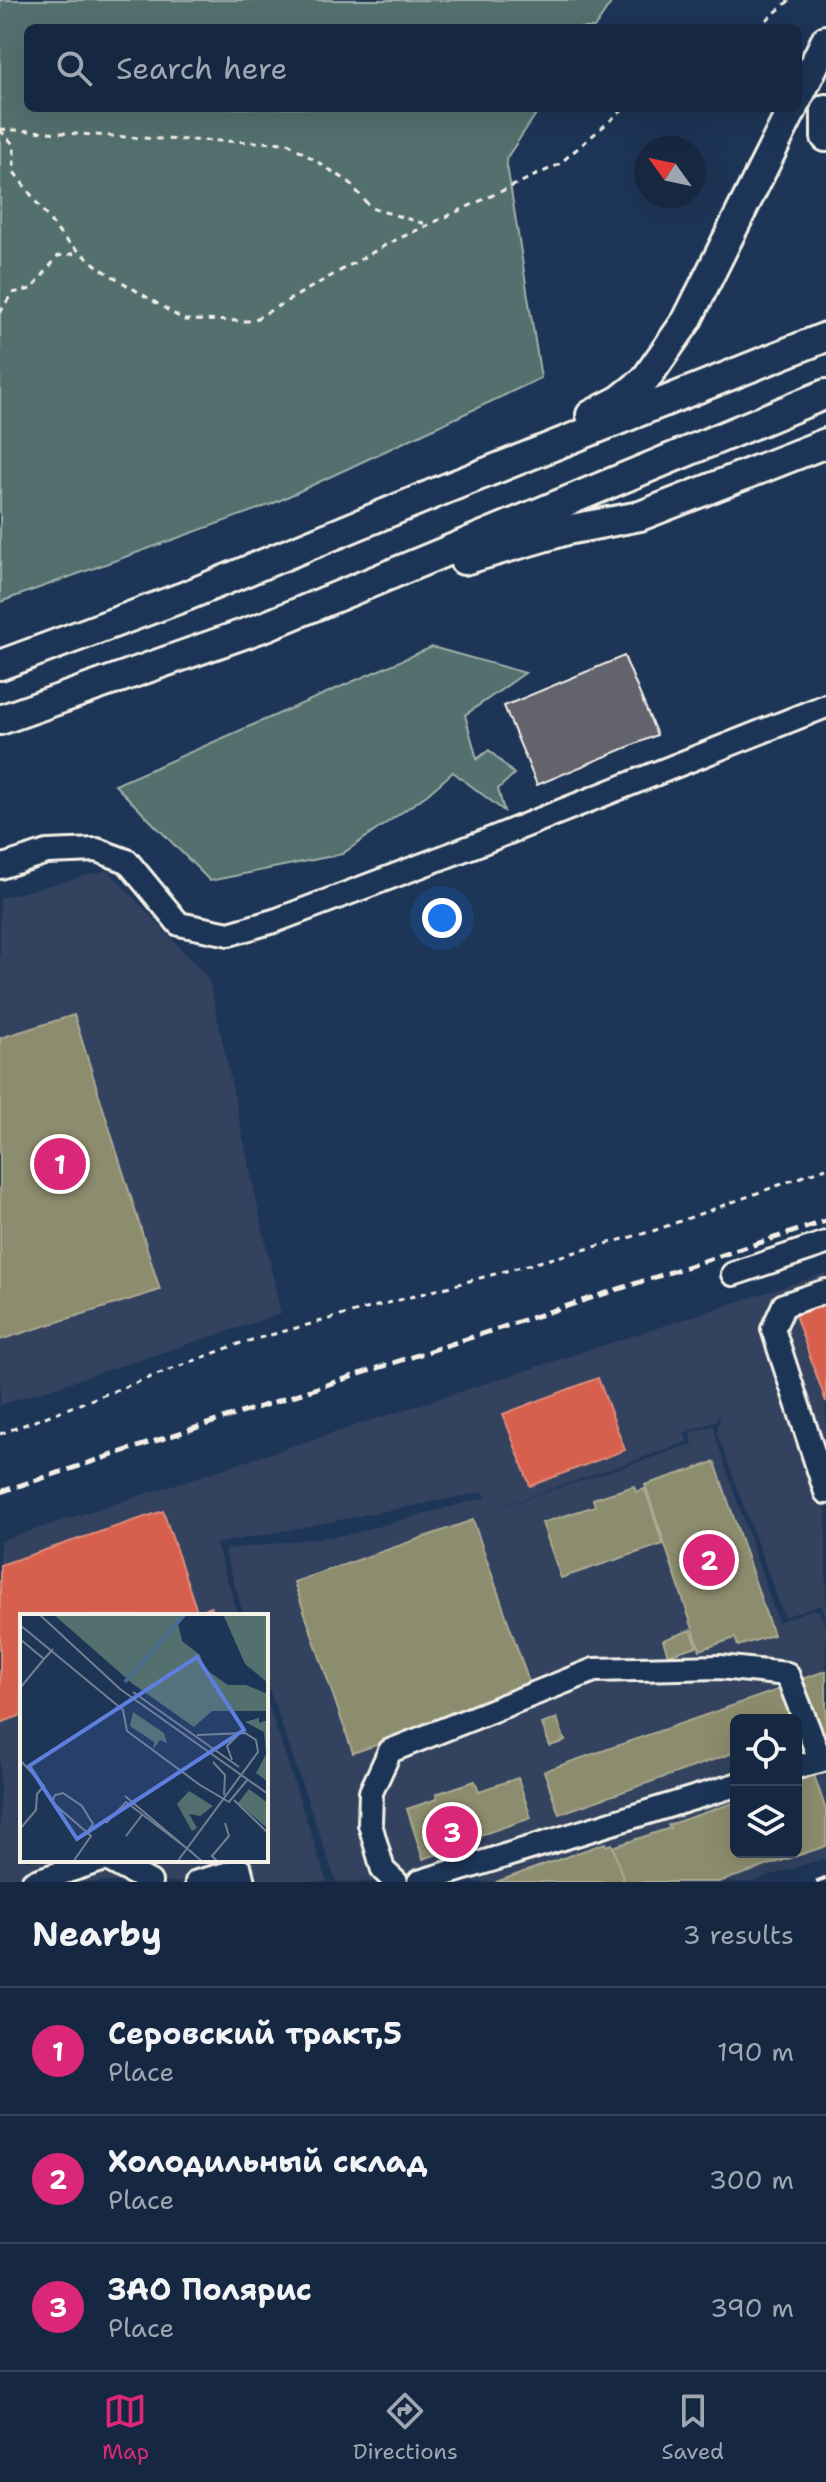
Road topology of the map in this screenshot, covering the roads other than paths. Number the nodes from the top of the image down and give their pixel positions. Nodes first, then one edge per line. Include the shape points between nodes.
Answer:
1 (826, 40) edge
2 (802, 90) edge
3 (826, 109) edge
4 (791, 112) edge
5 (826, 137) edge
6 (826, 337) edge
7 (826, 394) edge
8 (826, 443) edge
9 (445, 489) junction
10 (266, 626) junction
11 (0, 665) edge
12 (826, 706) edge
13 (0, 720) edge
14 (0, 867) edge
15 (826, 1243) edge
16 (733, 1274) dead end
17 (826, 1291) edge
18 (826, 1492) edge
19 (823, 1759) edge
20 (802, 1765) edge
21 (733, 1786) edge
22 (96, 1862) edge
23 (113, 1862) edge
24 (33, 1882) edge
25 (150, 1882) edge
26 (197, 1882) edge
27 (243, 1882) edge
28 (396, 1882) edge
29 (419, 1882) edge

1 - 2 main road
3 - 5 main road
4 - 9 main road via 687,320 645,380 620,400
6 - 9 main road
7 - 10 main road
8 - 10 main road via 640,516 567,530 458,562
9 - 11 main road via 186,596
10 - 13 main road
12 - 14 lane via 467,849 229,934 179,924 127,861 97,850 47,852
15 - 16 lane
17 - 18 lane via 784,1305 773,1329
19 - 20 lane
19 - 28 lane via 787,1674 720,1667 594,1670 390,1751 371,1792 370,1824 383,1870
21 - 29 lane
22 - 24 lane
23 - 25 lane
26 - 27 lane via 240,1870

